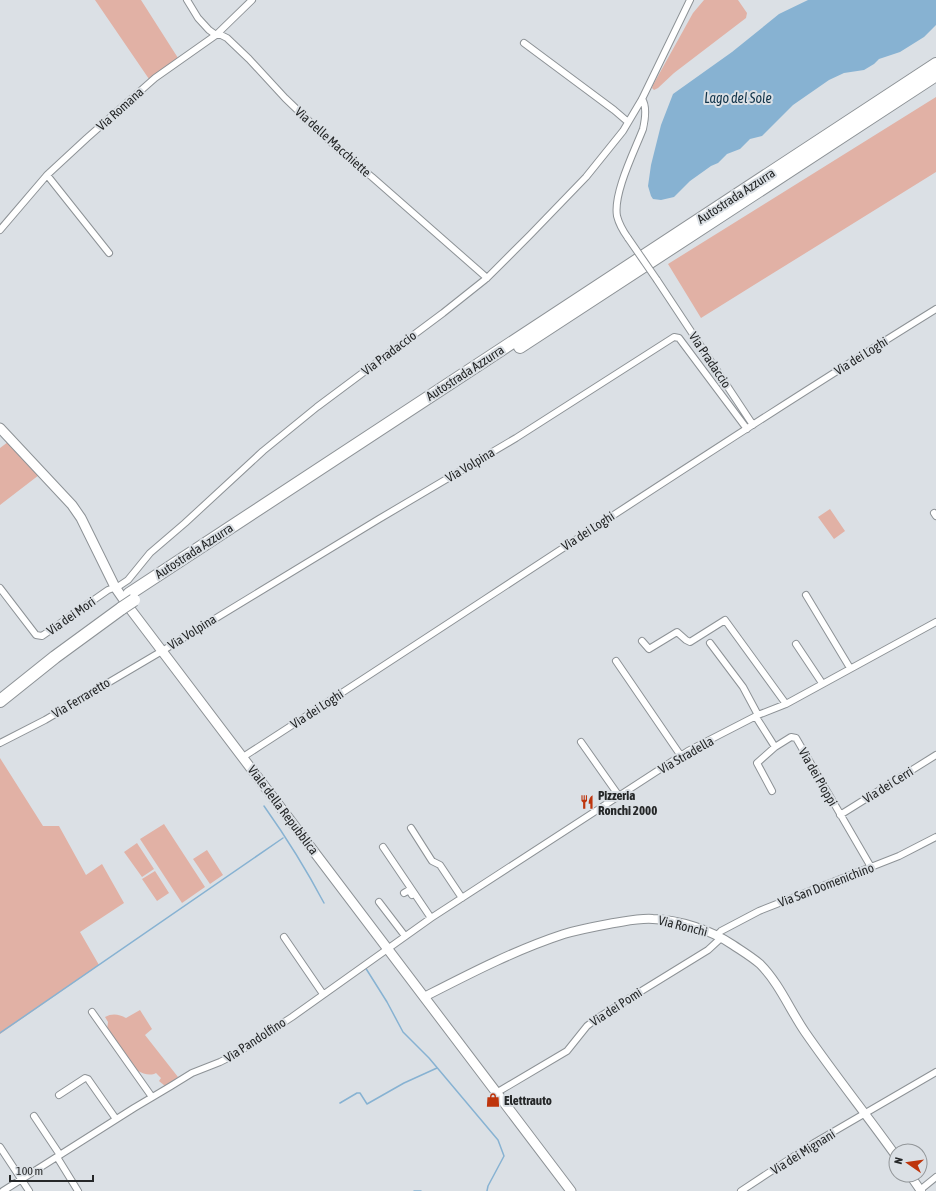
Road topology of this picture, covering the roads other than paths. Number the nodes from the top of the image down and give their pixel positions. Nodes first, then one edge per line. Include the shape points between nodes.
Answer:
1 (187, 0) edge
2 (252, 0) edge
3 (690, 0) edge
4 (216, 35) junction
5 (524, 43) dead end
6 (936, 64) edge
7 (936, 75) edge
8 (642, 99) junction
9 (628, 122) junction
10 (47, 175) junction
11 (0, 230) edge
12 (109, 253) dead end
13 (487, 278) junction
14 (936, 309) edge
15 (753, 425) junction
16 (0, 428) edge
17 (747, 429) junction
18 (115, 587) junction
19 (0, 588) edge
20 (806, 596) dead end
21 (132, 597) junction
22 (120, 605) junction
23 (936, 622) edge
24 (642, 641) dead end
25 (710, 643) dead end
26 (796, 644) dead end
27 (162, 651) junction
28 (616, 661) dead end
29 (850, 668) junction
30 (822, 683) junction
31 (0, 691) edge
32 (0, 701) edge
33 (786, 704) junction
34 (757, 716) junction
35 (581, 742) dead end
36 (0, 743) edge
37 (775, 747) junction
38 (681, 756) junction
39 (936, 756) edge
40 (243, 757) junction
41 (772, 791) dead end
42 (619, 796) junction
43 (840, 815) junction
44 (412, 828) dead end
45 (936, 837) edge
46 (383, 847) dead end
47 (871, 867) junction
48 (404, 893) dead end
49 (462, 898) junction
50 (379, 902) dead end
51 (430, 918) junction
52 (405, 936) junction
53 (284, 937) dead end
54 (719, 937) junction
55 (387, 948) junction
56 (323, 994) junction
57 (424, 997) junction
58 (92, 1012) dead end
59 (936, 1072) edge
60 (496, 1093) junction
61 (59, 1095) dead end
62 (152, 1097) junction
63 (865, 1113) junction
64 (34, 1116) dead end
65 (116, 1119) junction
66 (888, 1145) edge
67 (0, 1147) edge
68 (58, 1156) junction
69 (936, 1177) edge
70 (22, 1179) junction
71 (751, 1185) junction
72 (920, 1190) edge
73 (3, 1191) edge
74 (29, 1191) edge
75 (78, 1191) edge
76 (571, 1191) edge
77 (741, 1191) edge
78 (755, 1191) edge

1 - 4 street, Via delle Macchiette via 198,18
2 - 4 street, Via Romana
3 - 8 street, Via Pradaccio
4 - 10 street, Via Romana via 136,93
4 - 13 street, Via delle Macchiette via 227,38 339,150
5 - 9 street
6 - 21 highway, Autostrada Azzurra
7 - 21 highway, Autostrada Azzurra
8 - 9 street, Via Pradaccio
8 - 15 street, Via Pradaccio, bridge via 645,122 622,181 617,215 622,229
9 - 13 street, Via Pradaccio via 586,177
10 - 11 street, Via Romana
10 - 12 street
13 - 18 street, Via Pradaccio via 263,451 150,553 128,580
14 - 15 street, Via dei Loghi
15 - 17 street, Via dei Loghi
16 - 18 main road, Viale della Repubblica via 72,505
17 - 27 street, Via Volpina via 679,338 674,337 516,438
17 - 40 street, Via dei Loghi
18 - 19 street, Via dei Mori via 39,637
18 - 27 main road, Viale della Repubblica
20 - 29 street
21 - 22 highway, Autostrada Azzurra
22 - 31 highway, Autostrada Azzurra via 50,650
22 - 32 highway, Autostrada Azzurra
23 - 29 street, Via Stradella
24 - 33 street via 649,649 676,632 690,642 725,620
25 - 34 street via 743,687
26 - 30 street
27 - 36 street, Via Ferraretto via 45,720
27 - 40 main road, Viale della Repubblica
28 - 38 street
29 - 30 street, Via Stradella
30 - 33 street, Via Stradella
33 - 34 street, Via Stradella
34 - 37 street
34 - 38 street, Via Stradella
35 - 42 street
37 - 41 street via 757,763
37 - 43 street, Via dei Pioppi via 791,737 796,738
38 - 42 street, Via Stradella
39 - 43 street, Via dei Cerri
40 - 55 main road, Viale della Repubblica
42 - 49 street, Via Stradella
43 - 47 street, Via dei Pioppi
44 - 49 street via 432,861 440,865
45 - 47 street, Via San Domenichino
46 - 51 street
47 - 54 street, Via San Domenichino via 759,911 721,931
48 - 51 street via 409,890
49 - 51 street, Via Stradella
50 - 52 street
51 - 52 street, Via Stradella
52 - 55 street, Via Stradella
53 - 56 street
54 - 57 street, Via Ronchi via 698,928 654,919 591,928 535,945 479,969
54 - 60 street, Via dei Pomi via 708,950 596,1019 567,1051
54 - 63 street, Via Ronchi via 758,962 769,974 802,1027
55 - 56 street, Via Pandolfino
55 - 57 main road, Viale della Repubblica
56 - 62 street, Via Pandolfino via 234,1055 192,1073
57 - 60 main road, Viale della Repubblica
58 - 62 street
59 - 63 street, Via dei Mignani
60 - 76 main road, Viale della Repubblica
61 - 65 street via 86,1078
62 - 65 street, Via Pandolfino
63 - 66 street, Via Ronchi
63 - 71 street, Via dei Mignani
64 - 68 street
65 - 68 street, Via Pandolfino
67 - 70 street
68 - 70 street, Via Pandolfino
68 - 75 street
69 - 72 street
70 - 73 street, Via Pandolfino
70 - 74 street
71 - 77 street, Via dei Mignani
71 - 78 street

